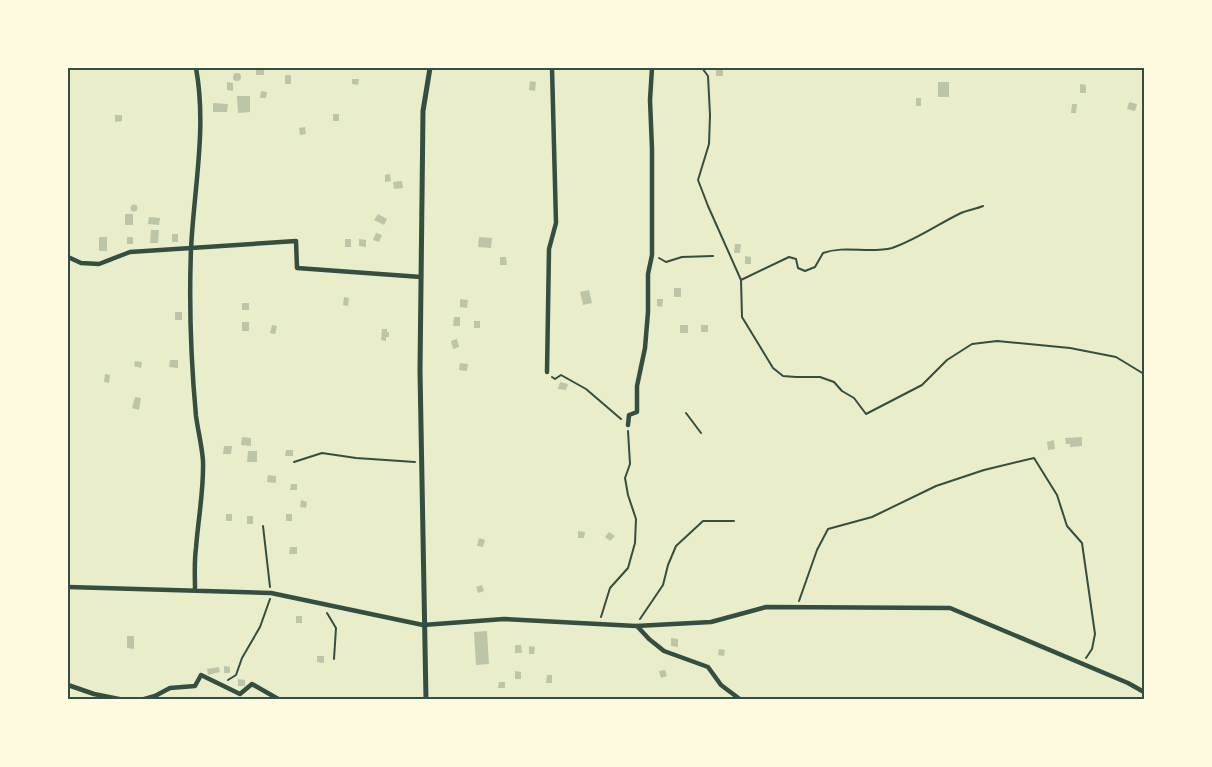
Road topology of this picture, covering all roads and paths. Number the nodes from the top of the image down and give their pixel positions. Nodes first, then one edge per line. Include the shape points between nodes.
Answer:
1 (196, 68) edge
2 (430, 68) edge
3 (552, 68) edge
4 (652, 68) edge
5 (702, 68) edge
6 (983, 206) dead end
7 (191, 249) junction
8 (652, 255) junction
9 (713, 256) dead end
10 (68, 258) edge
11 (421, 276) junction
12 (742, 280) junction
13 (547, 372) joint
14 (1144, 374) edge
15 (686, 413) dead end
16 (628, 425) junction
17 (701, 434) dead end
18 (294, 462) dead end
19 (421, 463) junction
20 (734, 521) dead end
21 (263, 526) dead end
22 (68, 587) edge
23 (195, 590) junction
24 (271, 593) junction
25 (322, 604) junction
26 (797, 608) junction
27 (599, 624) junction
28 (423, 625) junction
29 (636, 626) junction
30 (334, 659) dead end
31 (1081, 664) junction
32 (223, 684) junction
33 (68, 685) edge
34 (1144, 692) edge
35 (124, 700) edge
36 (141, 700) edge
37 (280, 700) edge
38 (426, 700) edge
39 (741, 700) edge

1 - 7 street via 200,90 200,142
2 - 11 street via 423,111
3 - 13 street via 556,223 549,249
4 - 8 street
5 - 12 path via 708,76 709,144 698,180
6 - 12 path via 892,248 835,249 823,253 815,267 805,272 798,268 796,260 789,257
7 - 10 street via 130,252 99,264
7 - 11 street via 296,241 297,268
7 - 23 street via 196,415 203,462
8 - 9 path via 666,262 682,257
8 - 16 street via 637,412 629,415
11 - 19 street
12 - 14 path via 742,317 773,368 783,376 820,377 834,382 854,398 866,414 922,385 947,360 972,344 997,341 1070,348 1116,357
13 - 16 path via 555,380 561,375 586,389
15 - 17 path
16 - 27 path via 630,464 625,478 636,519 635,543 628,568 610,588
18 - 19 path via 322,453
19 - 28 street
20 - 29 path via 704,522 676,546 663,585
21 - 24 path
22 - 23 street
23 - 24 street
24 - 25 street
24 - 32 path via 260,628 236,674
25 - 28 street
25 - 30 path via 336,628
26 - 29 street via 766,607 711,622
26 - 31 street via 950,608
26 - 31 path via 817,550 828,529 872,517 936,486 1034,458 1057,494 1067,526 1082,543 1095,634 1092,649
27 - 28 street via 504,620
27 - 29 street
28 - 38 street
29 - 39 street via 664,651 708,667 721,685
31 - 34 street
32 - 36 street via 201,675 195,686 170,688
32 - 37 street via 240,694 252,684
33 - 35 street

